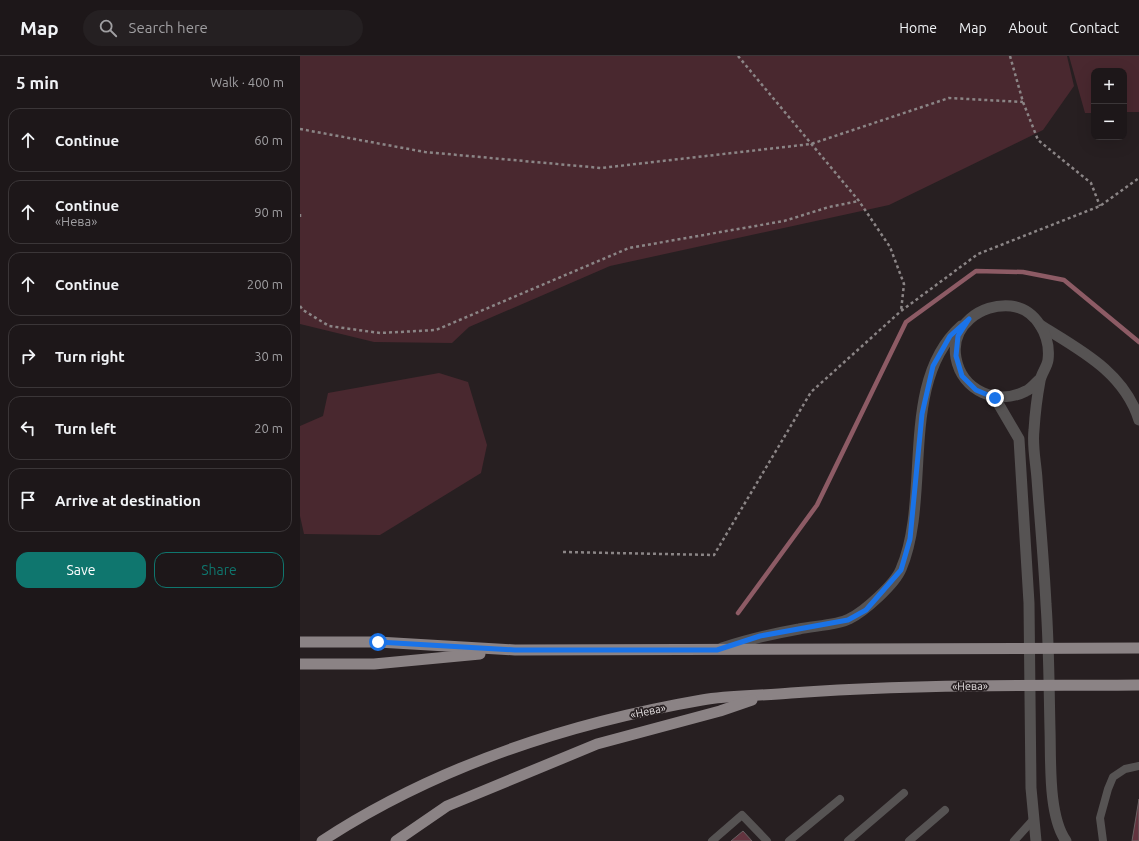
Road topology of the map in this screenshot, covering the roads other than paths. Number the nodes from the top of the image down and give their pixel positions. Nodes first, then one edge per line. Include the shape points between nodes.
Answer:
1 (969, 319) junction
2 (1040, 324) junction
3 (1040, 379) junction
4 (995, 398) junction
5 (1139, 420) edge
6 (300, 642) edge
7 (1139, 648) edge
8 (515, 650) junction
9 (717, 650) junction
10 (300, 664) edge
11 (1139, 685) edge
12 (766, 695) junction
13 (1139, 766) edge
14 (904, 793) dead end
15 (840, 800) dead end
16 (945, 810) dead end
17 (1033, 820) junction
18 (322, 841) edge
19 (396, 841) edge
20 (712, 841) edge
21 (767, 841) edge
22 (789, 841) edge
23 (848, 841) edge
24 (909, 841) edge
25 (1014, 841) edge
26 (1036, 841) edge
27 (1066, 841) edge
28 (1103, 841) edge

1 - 2 street via 982,310 997,305 1013,306 1028,313
1 - 4 street via 958,336 956,356 962,376 976,390
1 - 9 street via 950,336 933,366 922,414 910,539 901,570 866,610 848,620 760,636
2 - 3 street via 1048,342 1048,361
2 - 5 street via 1108,370 1134,404
3 - 4 street via 1028,390 1012,397
3 - 27 street via 1034,433 1046,605 1051,789 1060,834
4 - 17 street via 1019,439 1029,603
6 - 8 main road via 378,642
7 - 9 main road
8 - 9 main road
8 - 10 main road via 374,664
11 - 12 main road, «Нева» via 855,688
12 - 18 main road, «Нева» via 704,700 616,718 489,756 406,793 352,821
12 - 19 main road via 720,711 597,744 447,806
13 - 28 lane via 1125,769 1113,777 1100,818
14 - 23 lane
15 - 22 lane
16 - 24 lane
17 - 25 lane
17 - 26 street
20 - 21 lane via 742,815

